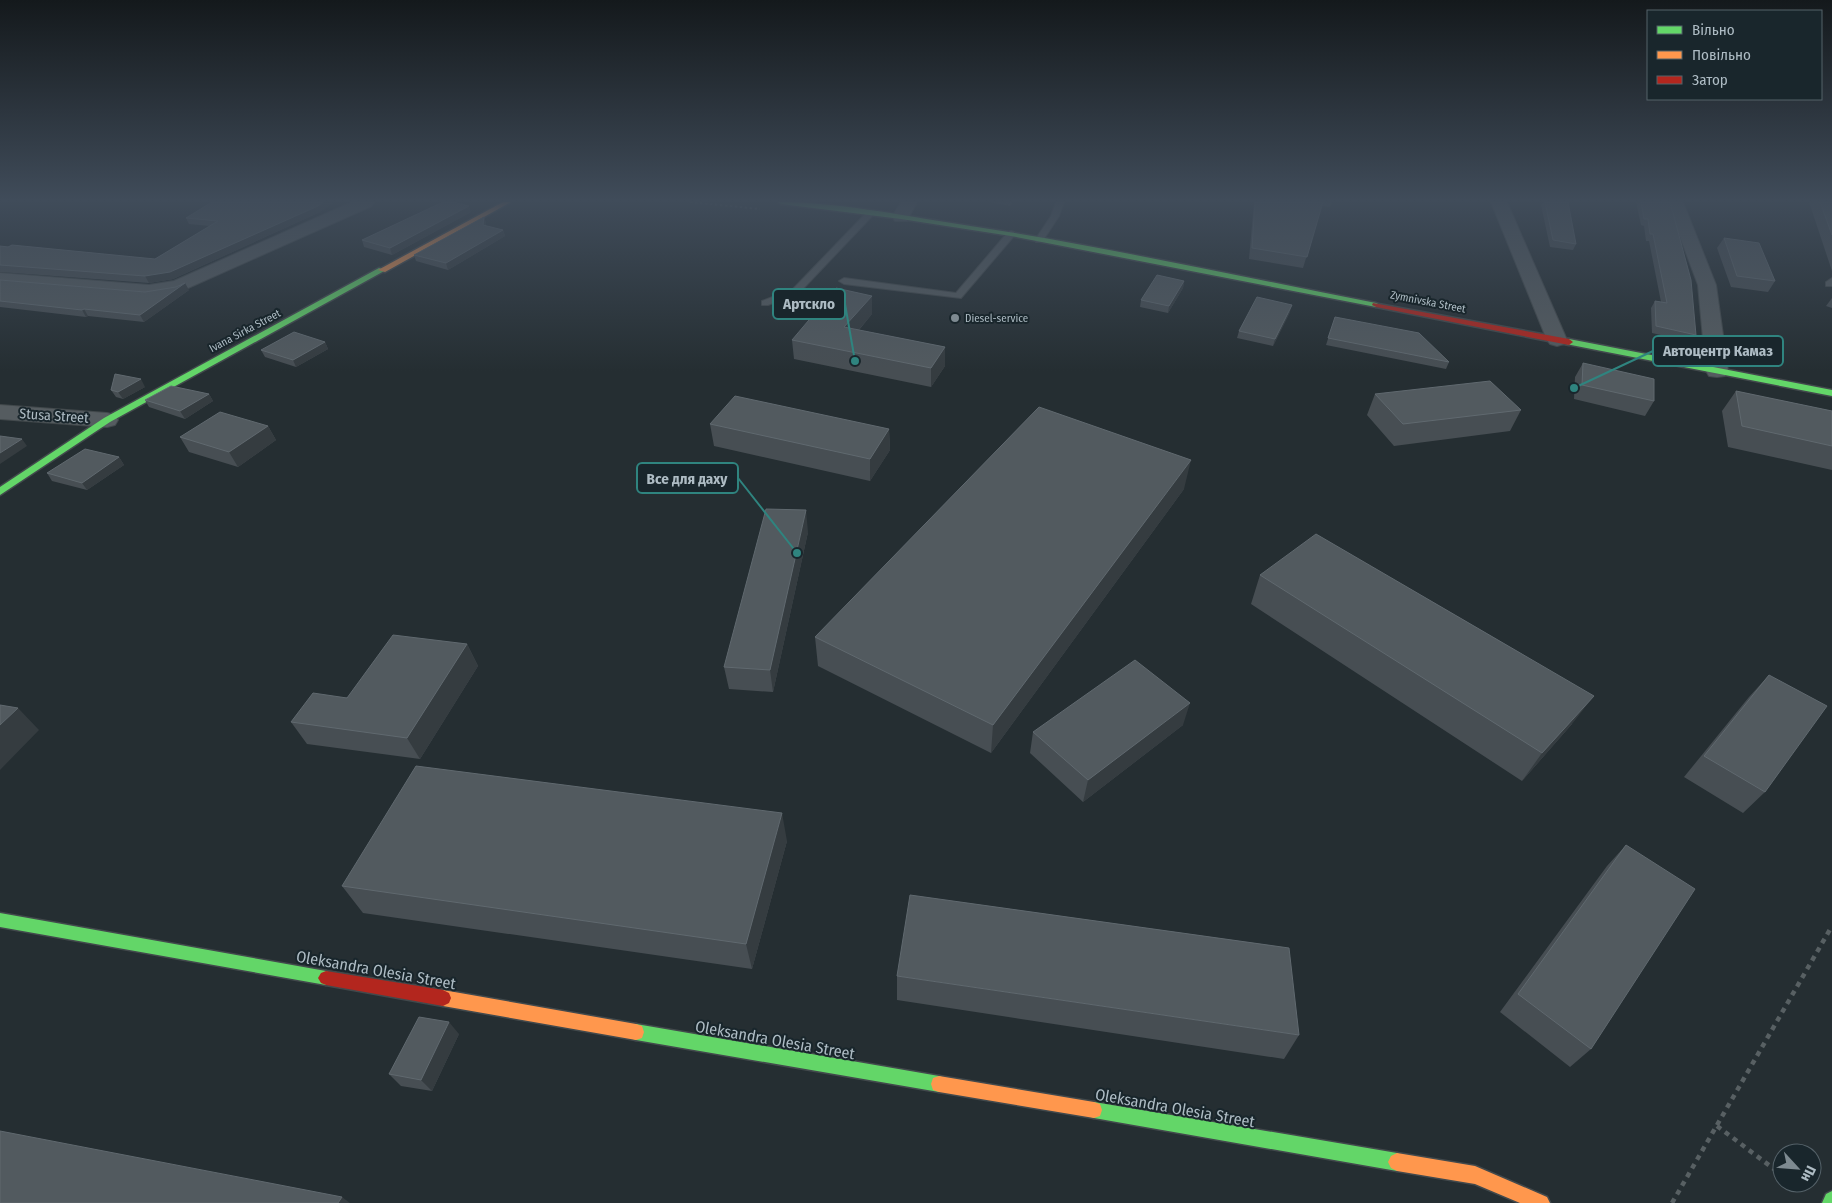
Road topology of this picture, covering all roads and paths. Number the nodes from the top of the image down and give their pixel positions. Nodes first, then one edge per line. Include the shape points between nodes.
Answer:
1 (241, 258) edge
2 (404, 258) edge
3 (827, 258) edge
4 (990, 258) edge
5 (1133, 258) edge
6 (1523, 258) edge
7 (1697, 258) edge
8 (0, 279) edge
9 (844, 281) dead end
10 (765, 302) dead end
11 (1557, 340) junction
12 (1717, 371) junction
13 (1832, 393) edge
14 (0, 412) edge
15 (108, 420) junction
16 (0, 492) edge
17 (0, 920) edge
18 (1832, 926) edge
19 (1716, 1126) junction
20 (1772, 1167) edge
21 (1541, 1203) edge
22 (1672, 1203) edge

1 - 8 street via 179,286 149,292
2 - 15 street, Ivana Sirka Street
3 - 10 lane via 796,290
4 - 9 lane via 958,296
5 - 11 street, Zymnivska Street
6 - 11 street
7 - 12 street via 1707,285
11 - 12 street, Zymnivska Street
12 - 13 street, Zymnivska Street
14 - 15 street, Stusa Street
15 - 16 street, Ivana Sirka Street
17 - 21 street, Oleksandra Olesia Street via 1475,1176
18 - 19 path
19 - 20 path
19 - 22 path

